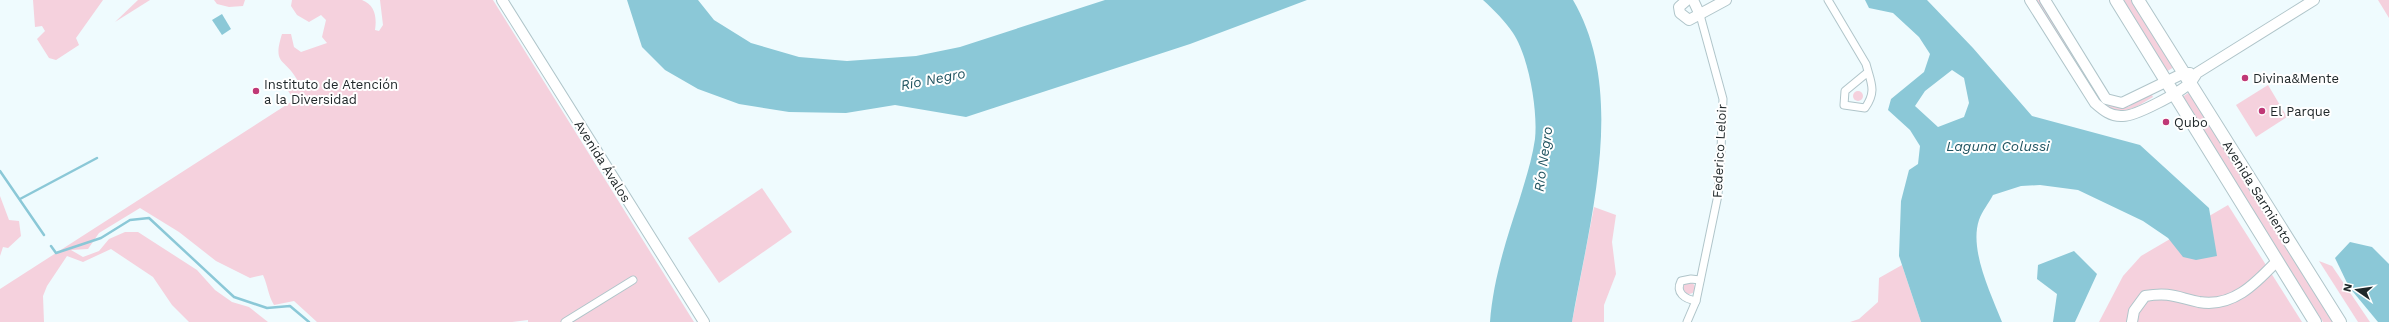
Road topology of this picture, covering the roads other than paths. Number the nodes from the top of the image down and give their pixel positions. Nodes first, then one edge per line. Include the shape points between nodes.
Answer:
1 (502, 0) edge
2 (1687, 0) edge
3 (1693, 0) edge
4 (1726, 0) edge
5 (1828, 0) edge
6 (2030, 0) edge
7 (2045, 0) edge
8 (2116, 0) edge
9 (2138, 0) edge
10 (2314, 0) edge
11 (1700, 15) junction
12 (1868, 72) junction
13 (2187, 78) junction
14 (2167, 82) junction
15 (2172, 94) junction
16 (2277, 261) junction
17 (634, 280) dead end
18 (1700, 280) junction
19 (1696, 301) junction
20 (565, 322) edge
21 (704, 322) edge
22 (1687, 322) edge
23 (2132, 322) edge
24 (2315, 322) edge
25 (2340, 322) edge

1 - 21 street, Avenida Ávalos
2 - 11 street via 1679,7 1680,13 1689,20
3 - 11 street, Federico Leloir
4 - 11 street
5 - 12 street via 1866,64
6 - 15 street via 2095,103 2106,113 2123,116 2132,114
7 - 14 street via 2106,99 2122,104
8 - 14 main road, Avenida Sarmiento
9 - 13 main road, Avenida Sarmiento
10 - 13 street
11 - 18 street, Federico Leloir via 1723,99 1718,195
12 - 12 street via 1872,97 1865,108 1844,105 1845,91
13 - 14 street
13 - 15 street
13 - 25 main road, Avenida Sarmiento
14 - 15 main road, Avenida Sarmiento
15 - 16 main road, Avenida Sarmiento
16 - 23 street via 2250,289 2218,304 2164,293 2145,296 2134,311
16 - 24 main road, Avenida Sarmiento
17 - 20 street
18 - 19 street, Federico Leloir
18 - 19 street via 1682,281 1679,285 1683,296
19 - 22 street, Federico Leloir

